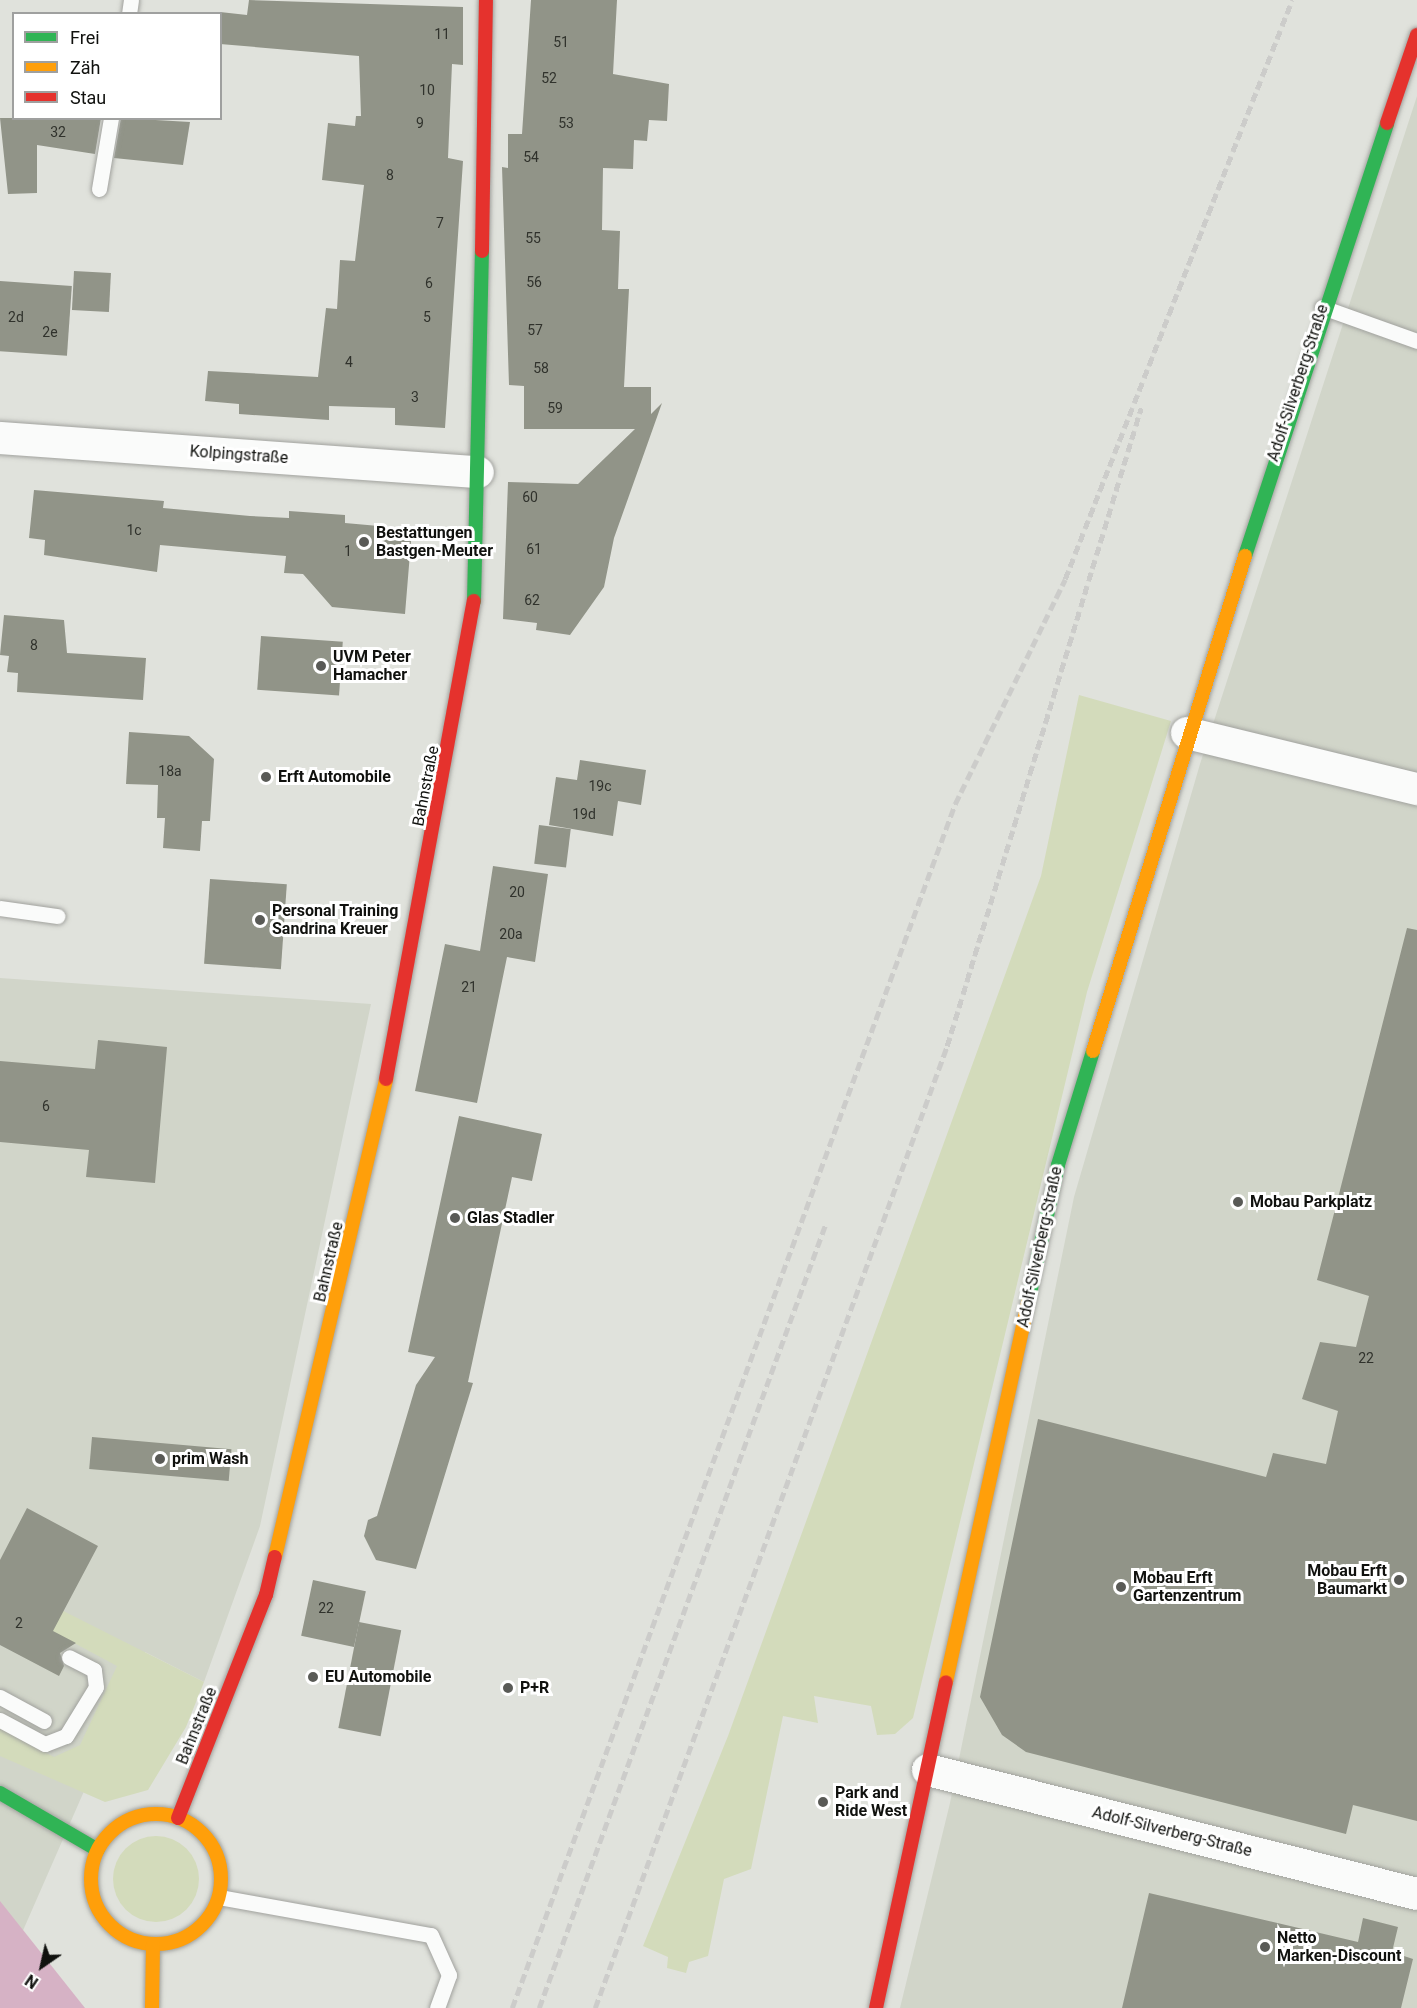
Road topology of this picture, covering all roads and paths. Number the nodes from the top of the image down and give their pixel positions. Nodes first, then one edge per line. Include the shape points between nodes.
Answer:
1 (486, 0) edge
2 (1417, 35) edge
3 (111, 120) edge
4 (99, 189) dead end
5 (1323, 307) junction
6 (1417, 341) edge
7 (0, 438) edge
8 (478, 472) junction
9 (1187, 733) junction
10 (1417, 789) edge
11 (0, 908) edge
12 (57, 916) dead end
13 (69, 1657) dead end
14 (0, 1697) edge
15 (0, 1720) edge
16 (44, 1721) dead end
17 (928, 1770) junction
18 (0, 1793) edge
19 (178, 1818) junction
20 (98, 1850) junction
21 (1417, 1894) edge
22 (219, 1897) junction
23 (153, 1944) junction
24 (152, 2008) edge
25 (437, 2008) edge
26 (876, 2008) edge

1 - 8 street
2 - 5 street, Adolf-Silverberg-Straße
3 - 4 lane
5 - 6 lane
5 - 9 street, Adolf-Silverberg-Straße
7 - 8 street, Kolpingstraße
8 - 19 street, Bahnstraße via 476,577 460,699 370,1160 266,1595
9 - 10 street
9 - 17 street, Adolf-Silverberg-Straße via 1058,1165
11 - 12 lane
13 - 15 lane via 94,1670 96,1686 66,1736 45,1744
14 - 16 lane
17 - 21 street, Adolf-Silverberg-Straße
17 - 26 street, Adolf-Silverberg-Straße
18 - 20 street
19 - 20 street via 152,1814 129,1819
19 - 22 street via 214,1847 221,1870
20 - 23 street via 91,1879 102,1916 127,1937
22 - 23 street via 194,1932
22 - 25 lane via 431,1935 449,1975
23 - 24 street

